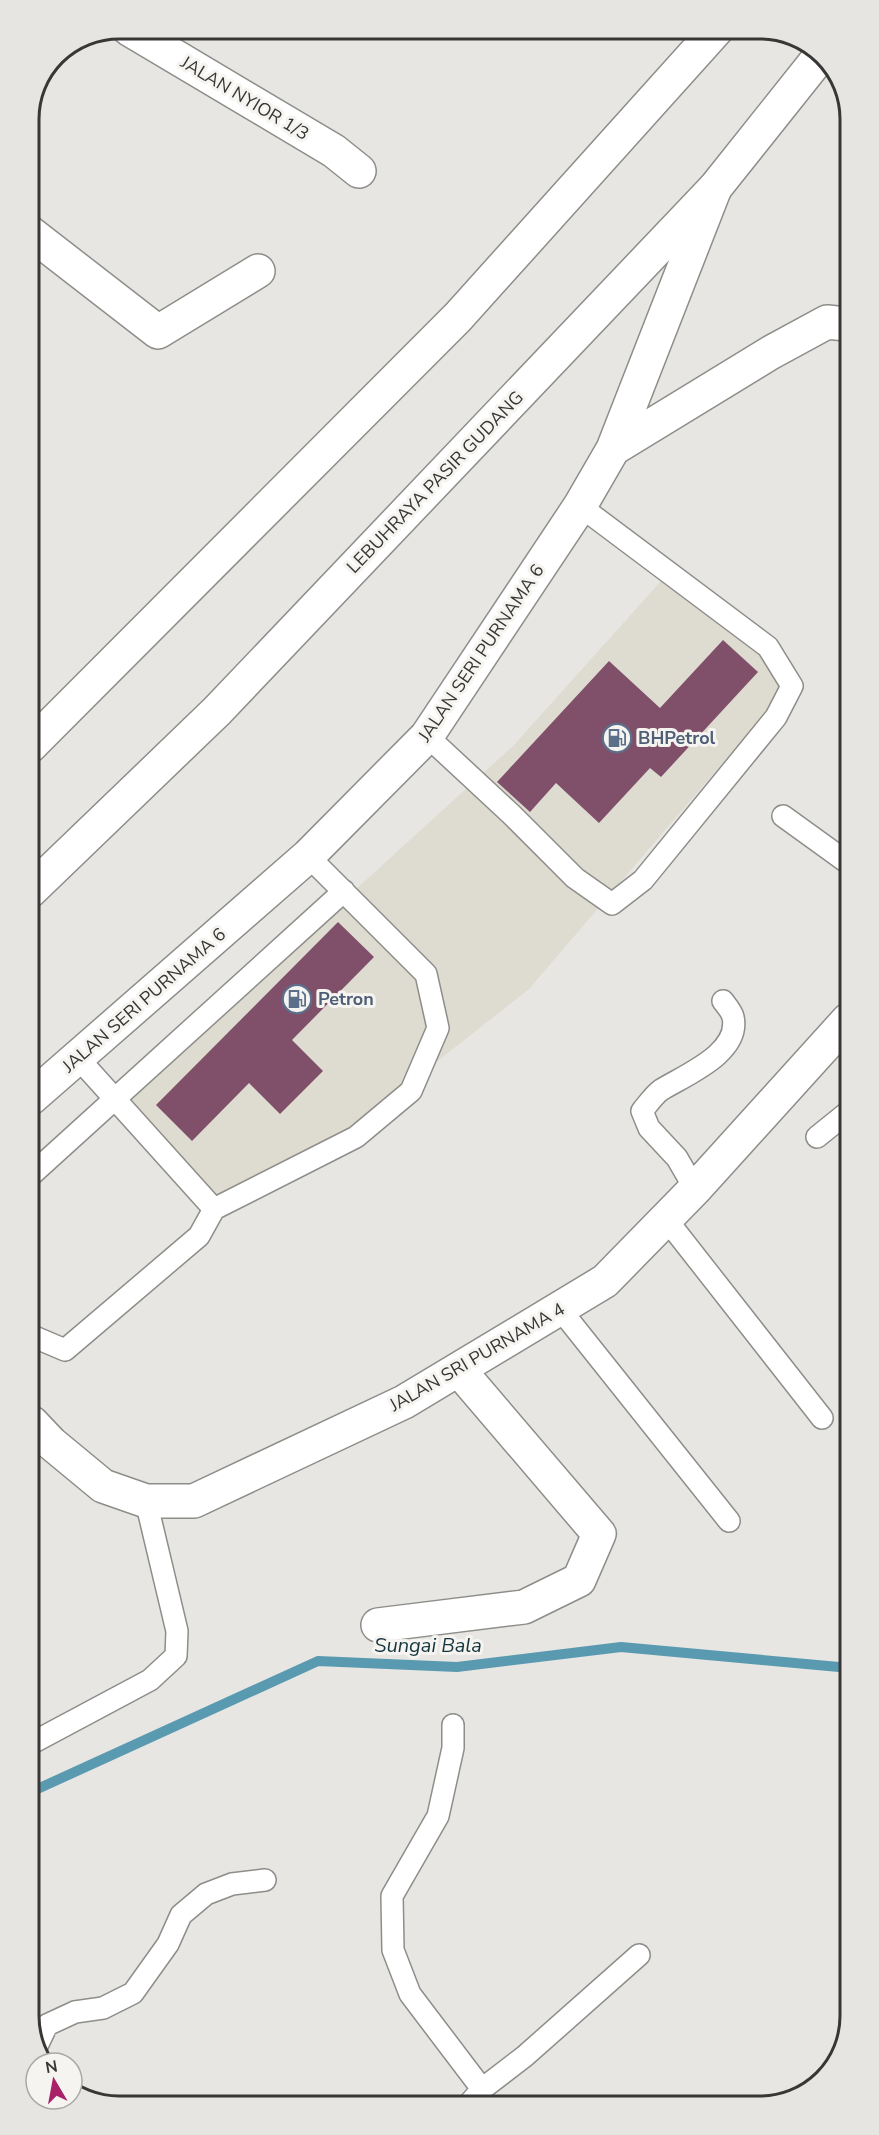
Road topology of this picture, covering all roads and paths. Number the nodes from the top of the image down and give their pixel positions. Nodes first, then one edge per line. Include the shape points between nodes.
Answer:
1 (147, 39) edge
2 (708, 39) edge
3 (816, 61) edge
4 (359, 171) dead end
5 (715, 188) junction
6 (39, 240) edge
7 (258, 271) dead end
8 (837, 323) edge
9 (614, 449) junction
10 (580, 506) junction
11 (427, 736) junction
12 (39, 737) edge
13 (783, 816) dead end
14 (308, 856) junction
15 (840, 857) edge
16 (39, 882) edge
17 (344, 891) junction
18 (723, 1001) dead end
19 (840, 1029) edge
20 (78, 1058) junction
21 (39, 1091) edge
22 (116, 1099) junction
23 (840, 1118) edge
24 (817, 1137) dead end
25 (39, 1168) edge
26 (695, 1189) junction
27 (214, 1209) junction
28 (666, 1220) junction
29 (560, 1309) junction
30 (39, 1339) edge
31 (459, 1370) junction
32 (822, 1418) dead end
33 (39, 1430) edge
34 (146, 1500) junction
35 (729, 1521) dead end
36 (378, 1625) dead end
37 (453, 1725) dead end
38 (39, 1740) edge
39 (265, 1880) dead end
40 (639, 1955) dead end
41 (42, 2036) edge
42 (475, 2096) edge

1 - 4 main road, JALAN NYIOR 1/3 via 334,151
2 - 12 main road via 458,317
3 - 5 main road, LEBUHRAYA PASIR GUDANG
5 - 9 main road
5 - 16 main road, LEBUHRAYA PASIR GUDANG via 217,711
6 - 7 main road via 158,332
8 - 9 main road, JALAN SERI PURNAMA 6 via 770,354
9 - 10 main road, JALAN SERI PURNAMA 6
10 - 11 main road, JALAN SERI PURNAMA 6
10 - 11 lane via 768,647 792,686 776,717 642,880 612,904 575,878
11 - 14 main road, JALAN SERI PURNAMA 6
13 - 15 lane
14 - 17 lane
14 - 20 main road, JALAN SERI PURNAMA 6
17 - 22 lane
17 - 27 lane via 426,975 438,1028 411,1091 356,1137
18 - 26 lane via 733,1017 732,1036 720,1052 659,1092 642,1111 649,1128 677,1158
19 - 26 main road, JALAN SRI PURNAMA 4
20 - 21 main road, JALAN SERI PURNAMA 6
20 - 22 lane
22 - 25 lane
22 - 27 lane
23 - 24 lane
26 - 28 main road, JALAN SRI PURNAMA 4
27 - 30 lane via 199,1236 65,1350
28 - 29 main road, JALAN SRI PURNAMA 4 via 605,1281
28 - 32 lane
29 - 31 main road, JALAN SRI PURNAMA 4
29 - 35 lane
31 - 34 main road, JALAN SRI PURNAMA 4 via 405,1402 194,1501
31 - 36 main road via 599,1534 579,1580 524,1607
33 - 34 main road, JALAN SRI PURNAMA 4 via 103,1486
34 - 38 lane via 177,1631 176,1656 150,1680
37 - 42 lane via 453,1748 438,1816 392,1896 393,1950 410,1994
39 - 41 lane via 232,1884 206,1894 181,1915 168,1944 133,1993 103,2008 75,2012 47,2025
40 - 42 lane

